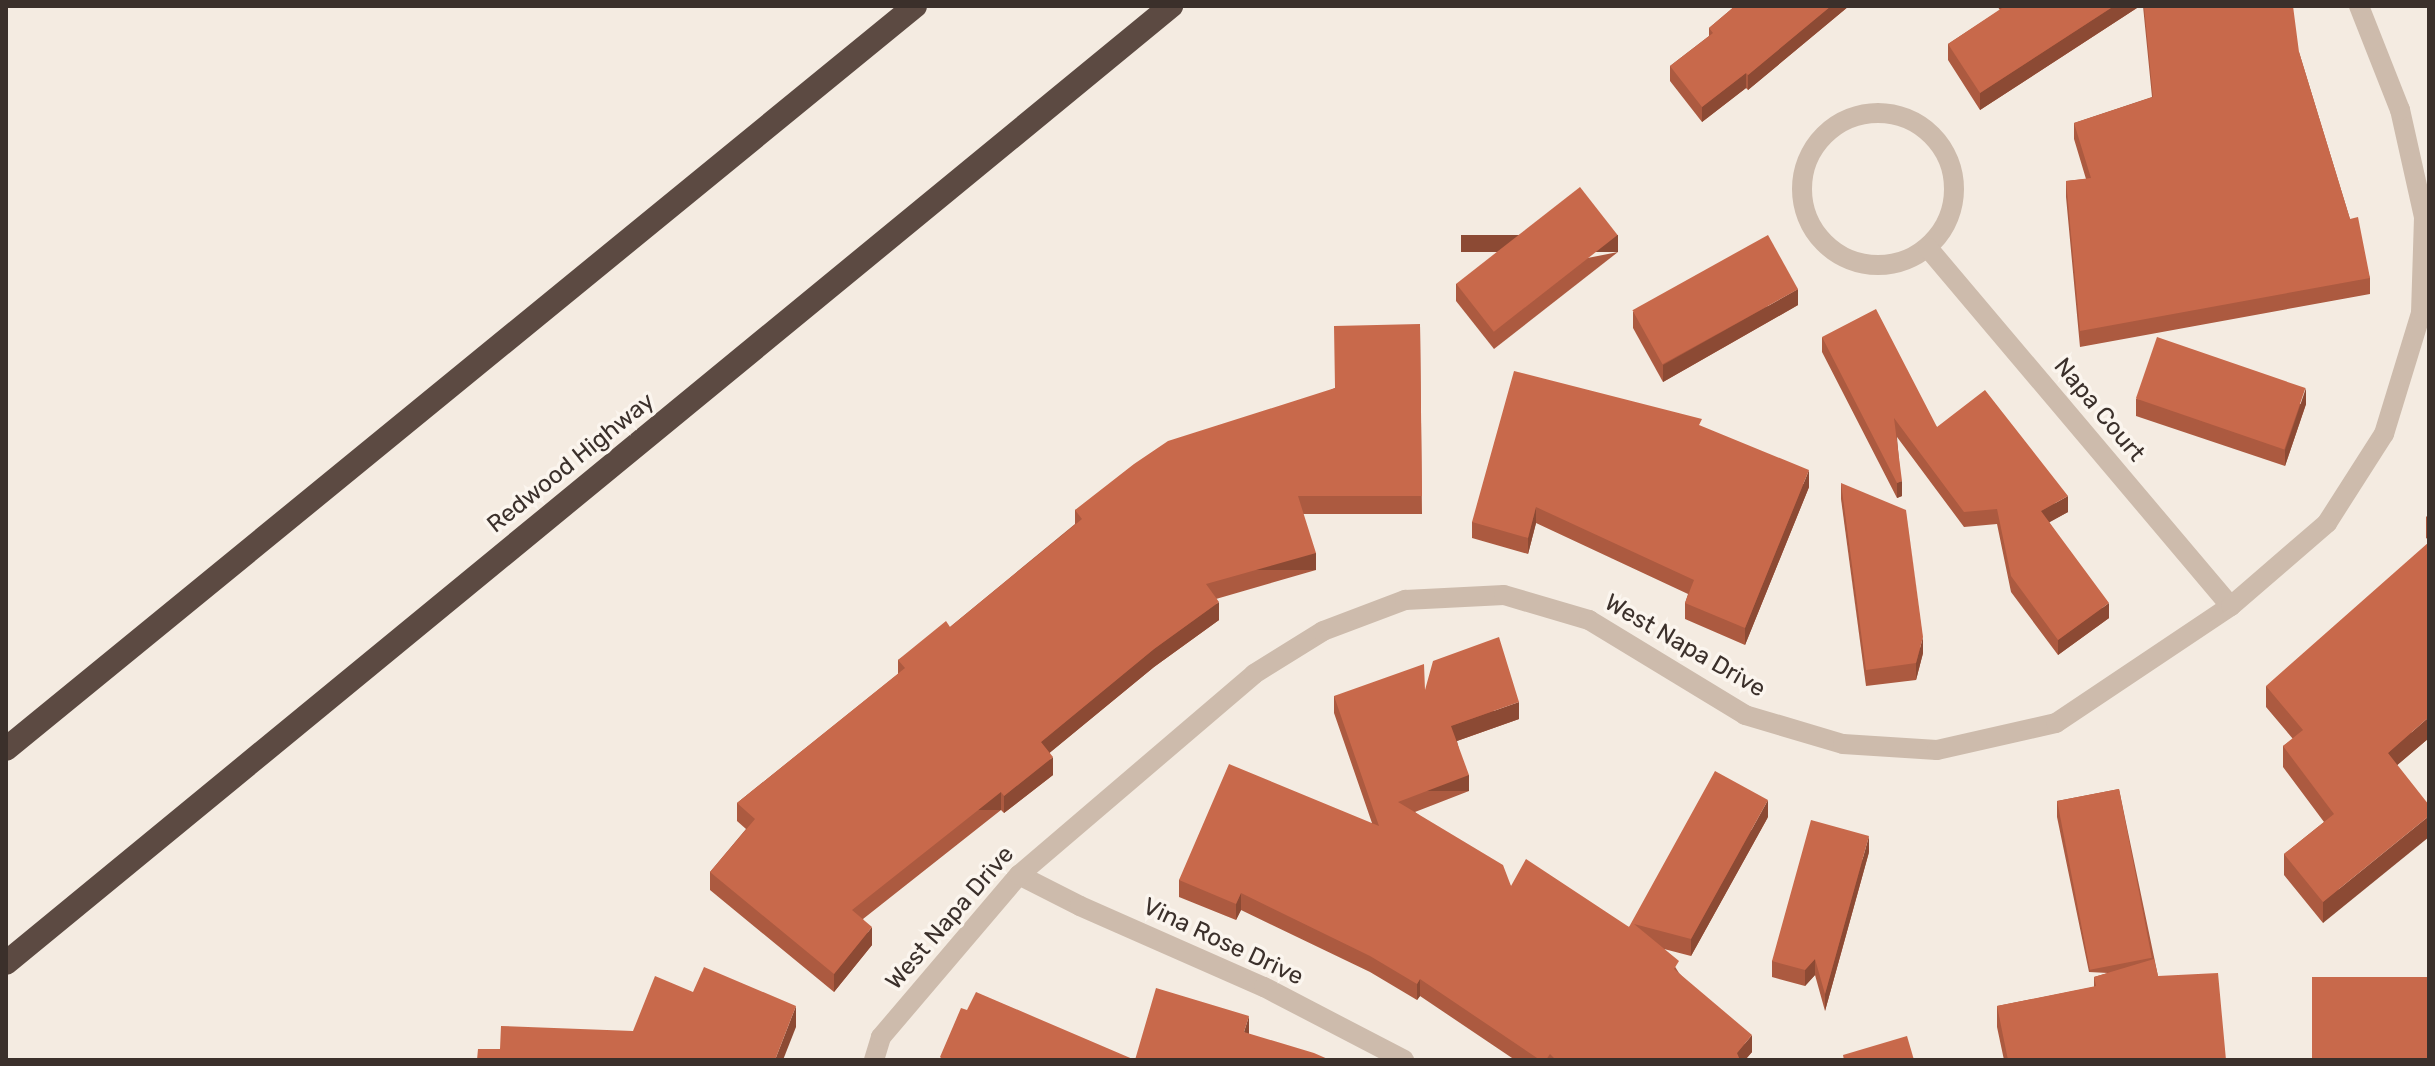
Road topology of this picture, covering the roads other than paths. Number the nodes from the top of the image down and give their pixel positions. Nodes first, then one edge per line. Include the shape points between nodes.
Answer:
1 (915, 6) edge
2 (1171, 6) edge
3 (2359, 6) edge
4 (1928, 248) junction
5 (2231, 606) junction
6 (6, 749) edge
7 (1019, 875) junction
8 (6, 963) edge
9 (874, 1060) edge
10 (1404, 1060) edge

1 - 6 highway
2 - 8 highway, Redwood Highway
3 - 5 street, West Napa Drive via 2400,110 2424,217 2421,313 2384,434 2327,523
4 - 4 street via 1954,205 1955,180 1948,156 1933,135 1890,112 1865,113 1841,122 1821,138 1807,159 1802,184 1804,210 1815,233 1855,263 1881,266
4 - 5 street, Napa Court
5 - 7 street, West Napa Drive via 2056,723 1937,750 1843,744 1745,715 1589,620 1504,595 1405,600 1323,631 1254,674
7 - 9 street, West Napa Drive via 881,1037
7 - 10 street, Vina Rose Drive via 1264,987

